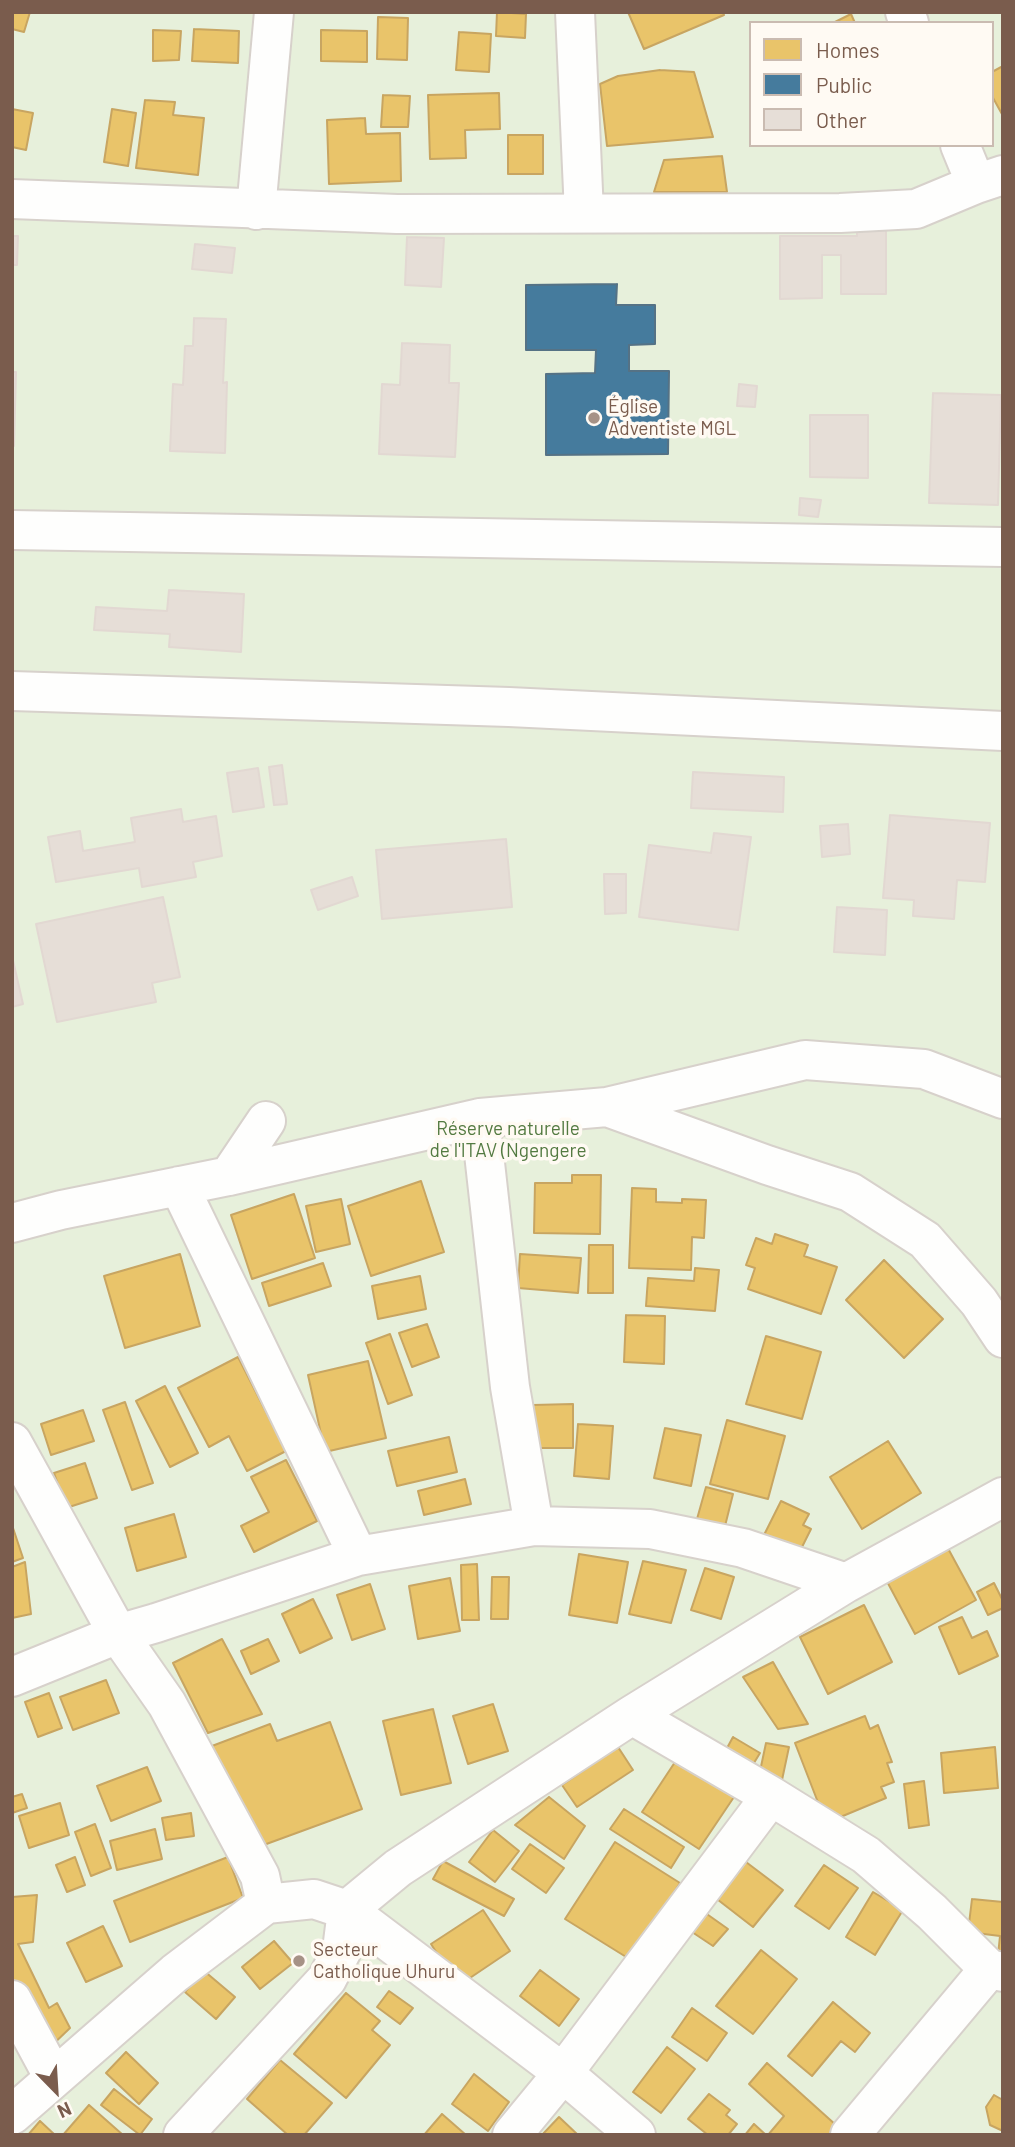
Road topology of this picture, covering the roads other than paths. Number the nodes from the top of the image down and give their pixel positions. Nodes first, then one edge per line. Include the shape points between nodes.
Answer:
1 (274, 12) edge
2 (575, 12) edge
3 (962, 147) edge
4 (989, 179) edge
5 (12, 199) edge
6 (256, 210) junction
7 (584, 213) junction
8 (12, 530) edge
9 (1003, 547) edge
10 (12, 691) edge
11 (1003, 731) edge
12 (1003, 1099) edge
13 (607, 1107) junction
14 (480, 1118) junction
15 (267, 1121) dead end
16 (229, 1176) junction
17 (179, 1186) junction
18 (12, 1223) edge
19 (1003, 1338) edge
20 (12, 1442) edge
21 (1003, 1497) edge
22 (534, 1526) junction
23 (358, 1556) junction
24 (846, 1583) junction
25 (118, 1634) junction
26 (12, 1677) edge
27 (632, 1715) junction
28 (771, 1796) junction
29 (266, 1904) junction
30 (347, 1910) junction
31 (996, 1971) edge
32 (12, 2000) edge
33 (563, 2073) junction
34 (54, 2078) junction
35 (12, 2115) edge
36 (183, 2135) edge
37 (512, 2135) edge
38 (636, 2135) edge
39 (850, 2135) edge

1 - 6 street
2 - 7 street
3 - 4 street
4 - 7 street via 916,209
5 - 6 street
6 - 7 street
8 - 9 street
10 - 11 street via 522,708
12 - 13 street via 924,1069 805,1060
13 - 14 street
13 - 19 street via 850,1192 925,1240 979,1301
14 - 16 street
14 - 22 street via 510,1387
15 - 16 street
16 - 17 street
17 - 18 street
17 - 23 street
20 - 25 street
21 - 24 street
22 - 23 street
22 - 24 street via 650,1529 743,1548
23 - 25 street
24 - 27 street
25 - 26 street
25 - 29 street via 173,1716 260,1876
27 - 28 street
27 - 30 street via 398,1868
28 - 31 street via 866,1855
28 - 33 street
29 - 30 street via 313,1899
29 - 34 street via 175,1973
30 - 33 street
30 - 36 street via 342,1950 327,1979
31 - 39 street
32 - 34 street
33 - 37 street
33 - 38 street
34 - 35 street

